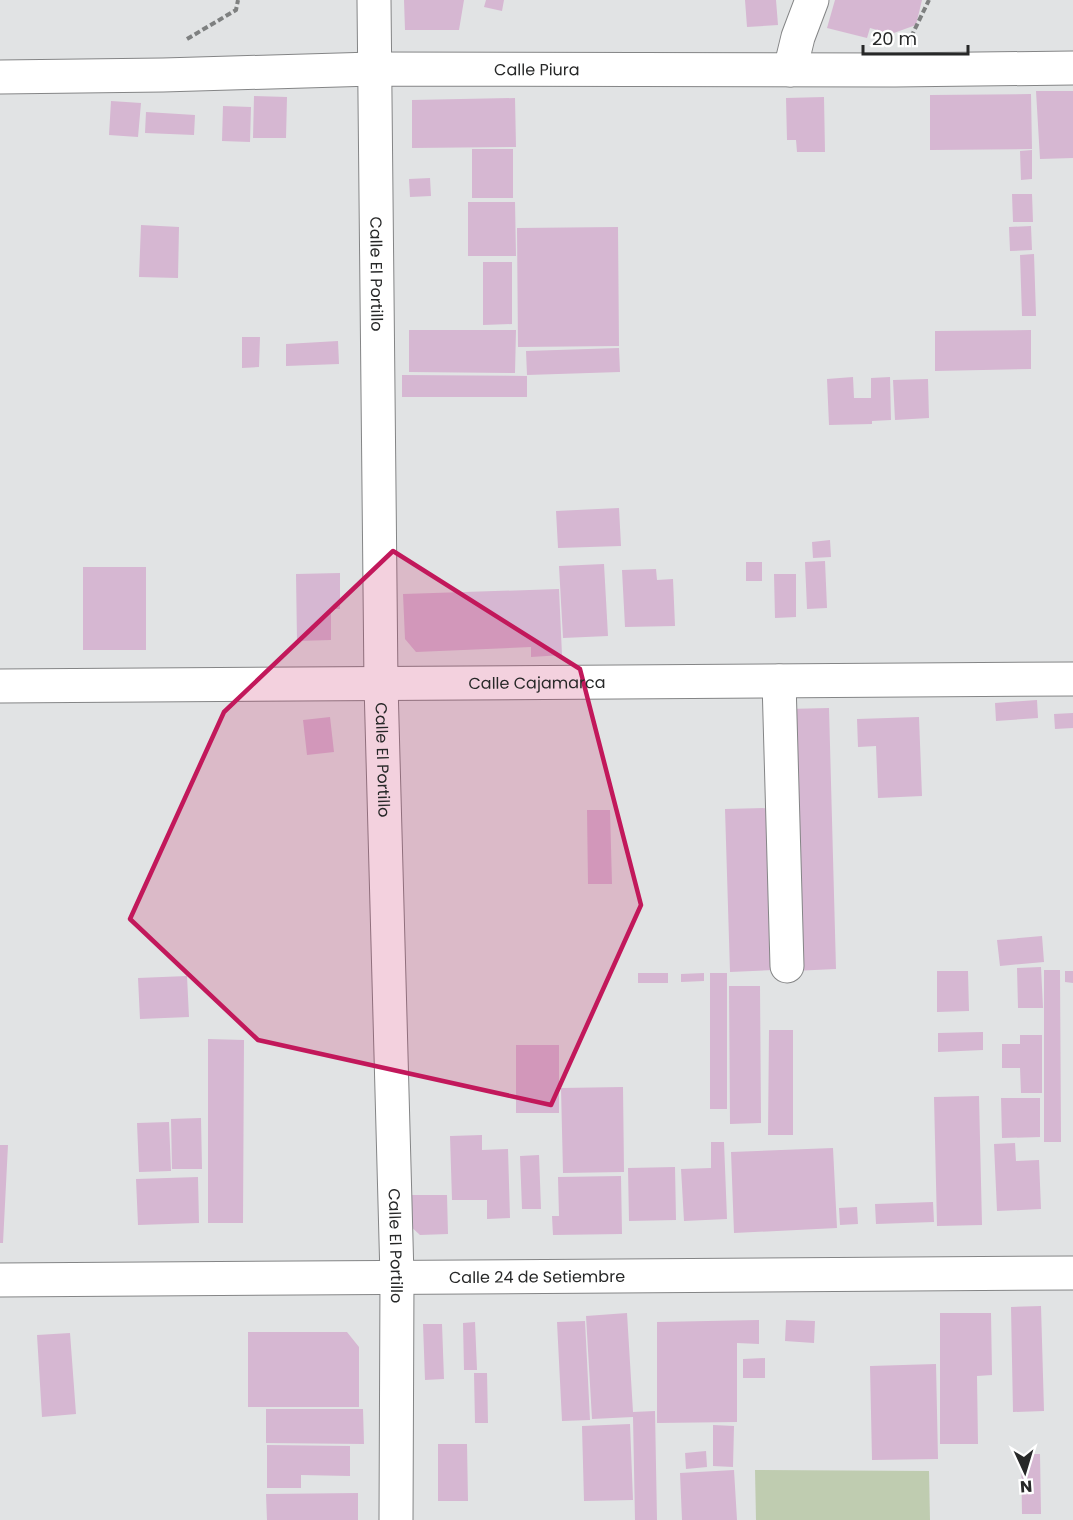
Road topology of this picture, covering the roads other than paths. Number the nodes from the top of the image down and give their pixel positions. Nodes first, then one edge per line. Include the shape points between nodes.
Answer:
1 (374, 0) edge
2 (812, 0) edge
3 (1073, 68) edge
4 (373, 69) junction
5 (790, 70) junction
6 (0, 77) edge
7 (1073, 679) edge
8 (778, 681) junction
9 (381, 684) junction
10 (0, 686) edge
11 (787, 966) dead end
12 (1073, 1273) edge
13 (398, 1278) junction
14 (0, 1280) edge
15 (396, 1520) edge

1 - 4 street, Calle El Portillo
2 - 5 street
3 - 5 street, Calle Piura
4 - 5 street, Calle Piura
4 - 6 street, Calle Piura
4 - 9 street, Calle El Portillo
7 - 8 street, Calle Cajamarca
8 - 9 street, Calle Cajamarca
8 - 11 street
9 - 10 street, Calle Cajamarca
9 - 13 street, Calle El Portillo
12 - 13 street, Calle 24 de Setiembre
13 - 14 street, Calle 24 de Setiembre
13 - 15 street, Calle El Portillo

